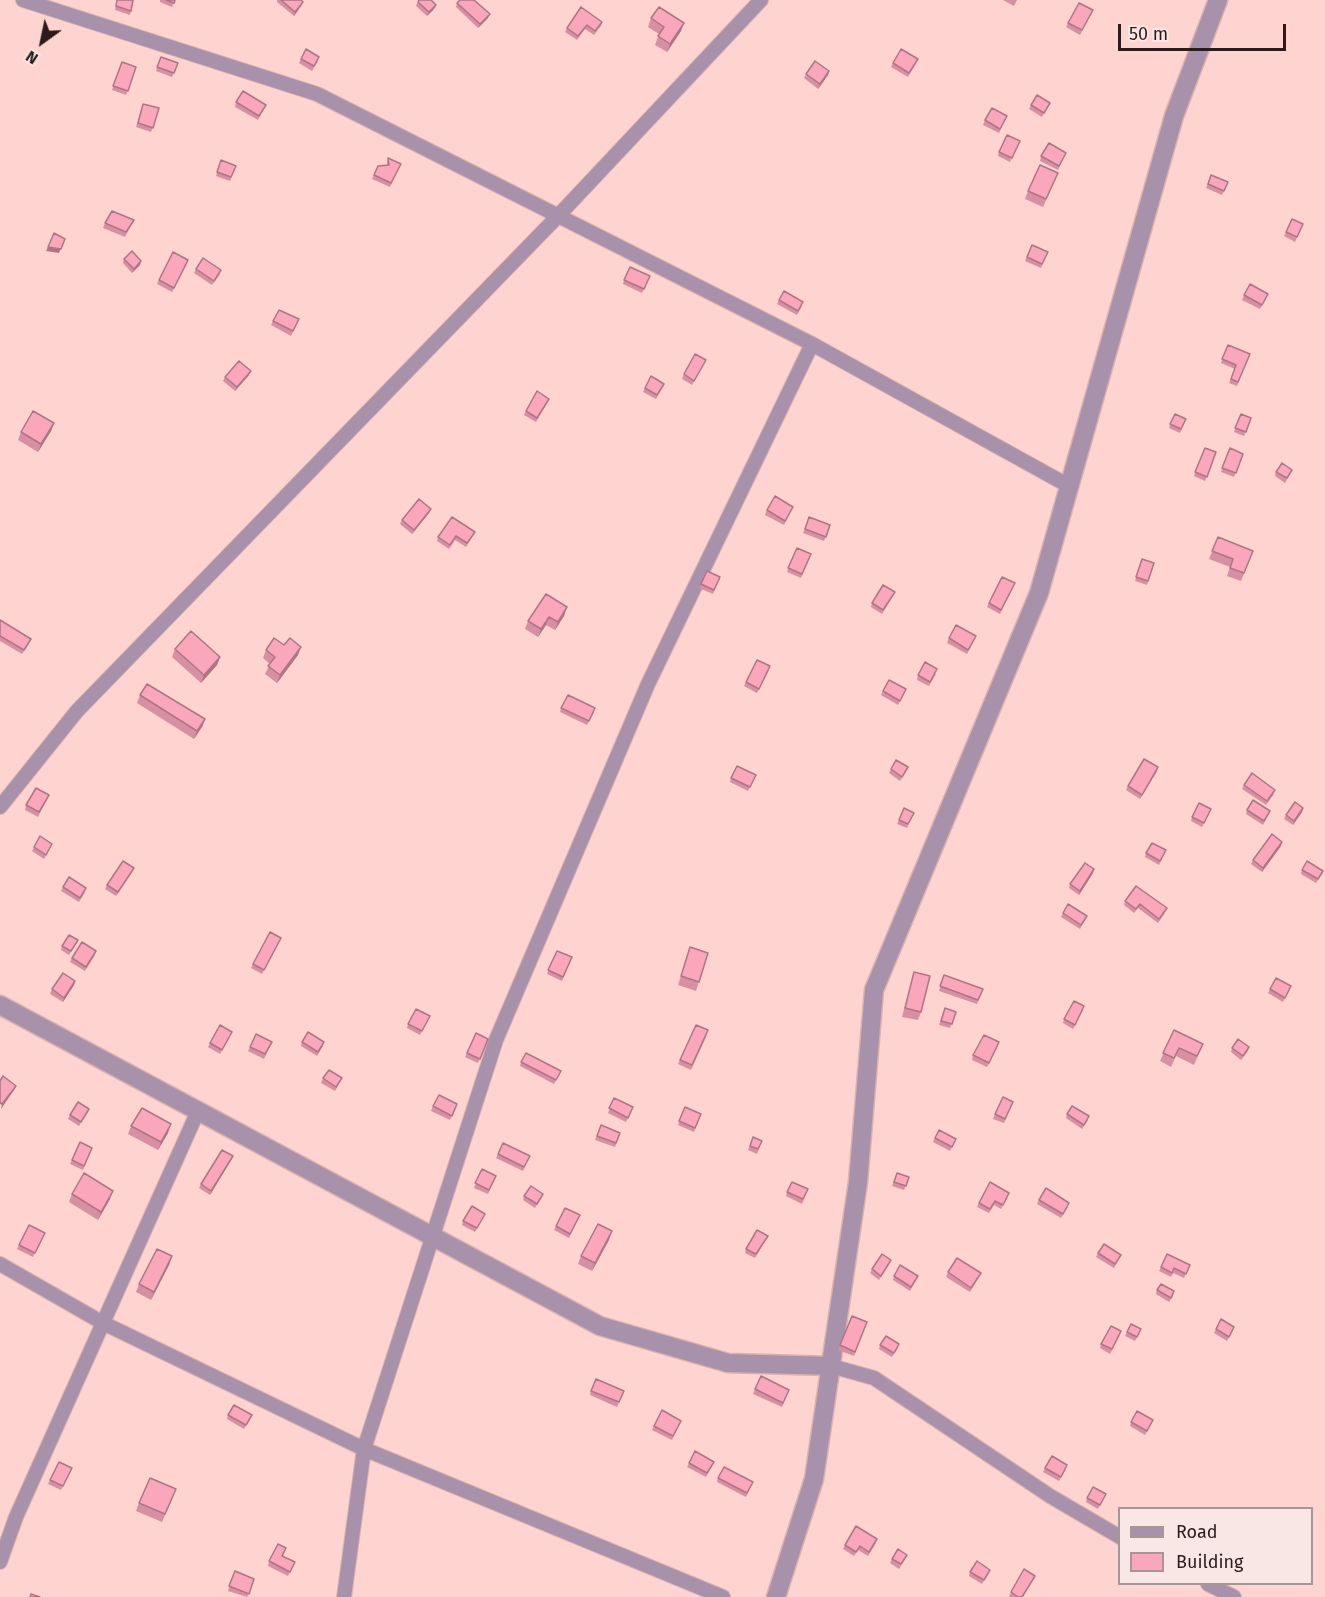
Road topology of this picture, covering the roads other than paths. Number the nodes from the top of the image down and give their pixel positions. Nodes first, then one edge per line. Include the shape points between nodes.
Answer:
1 (23, 0) edge
2 (761, 0) edge
3 (1218, 0) edge
4 (558, 216) junction
5 (812, 344) junction
6 (1069, 486) junction
7 (0, 807) edge
8 (0, 1005) edge
9 (198, 1111) junction
10 (431, 1236) junction
11 (0, 1264) edge
12 (102, 1323) junction
13 (831, 1366) junction
14 (364, 1449) junction
15 (1118, 1536) edge
16 (0, 1562) edge
17 (1210, 1585) edge
18 (344, 1597) edge
19 (723, 1597) edge
20 (776, 1597) edge
21 (1234, 1597) edge

1 - 4 lane via 317,94
2 - 4 lane
3 - 6 street via 1174,116
4 - 5 lane
4 - 7 lane via 77,711
5 - 6 lane
5 - 10 lane via 648,684 500,1029
6 - 13 street via 1039,593 874,990 858,1182
8 - 9 street
9 - 10 street
9 - 12 lane
10 - 13 street via 600,1326 728,1363
10 - 14 lane
11 - 12 lane
12 - 14 lane
12 - 16 lane
13 - 15 lane via 874,1378 1050,1496
13 - 20 street via 814,1479
14 - 18 lane
14 - 19 lane
17 - 21 lane

